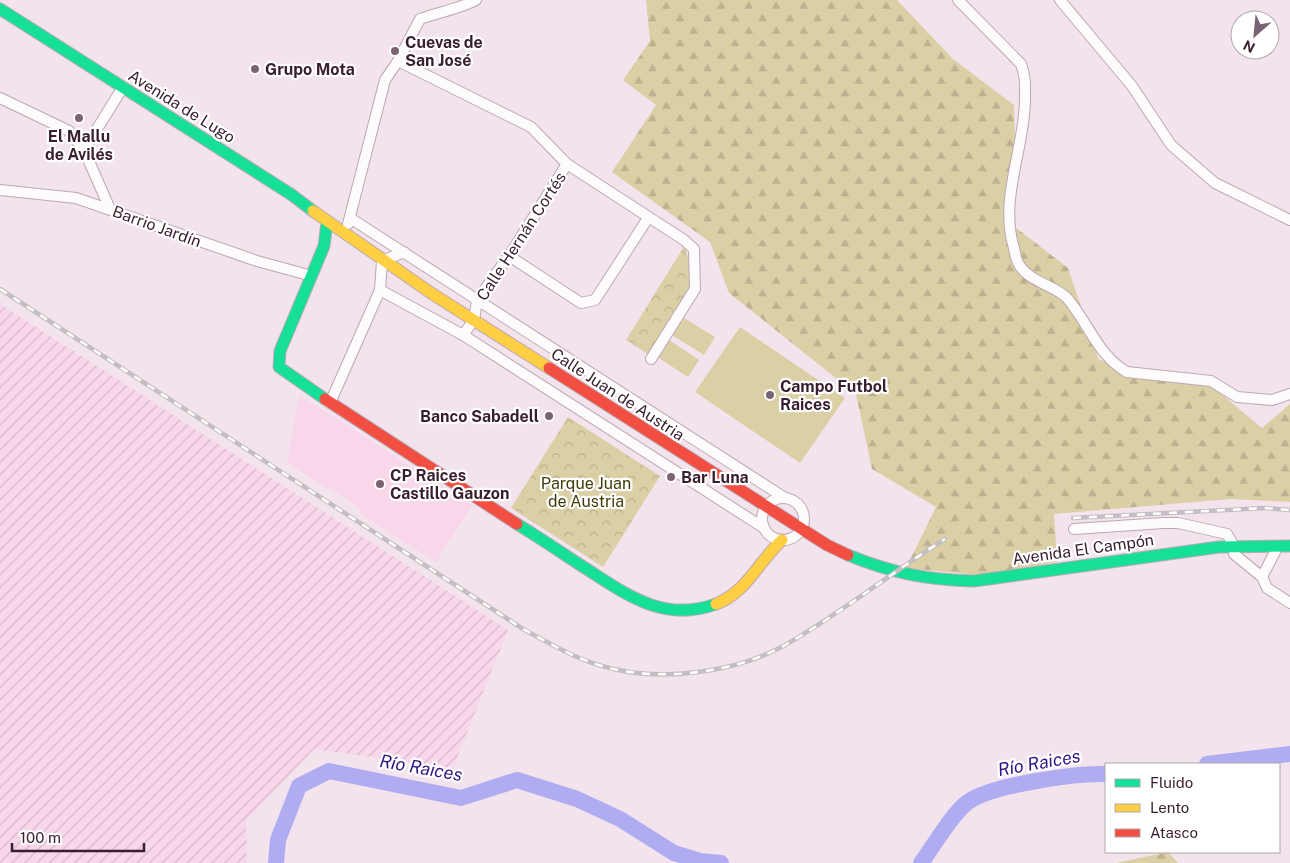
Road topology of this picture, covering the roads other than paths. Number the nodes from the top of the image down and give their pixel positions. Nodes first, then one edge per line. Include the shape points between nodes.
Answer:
1 (476, 0) edge
2 (958, 0) edge
3 (1060, 0) edge
4 (0, 9) edge
5 (398, 61) junction
6 (123, 87) junction
7 (0, 98) edge
8 (84, 150) junction
9 (567, 164) junction
10 (0, 190) edge
11 (110, 209) junction
12 (350, 218) junction
13 (648, 218) junction
14 (1290, 220) edge
15 (327, 222) junction
16 (344, 234) junction
17 (404, 252) junction
18 (509, 256) junction
19 (382, 261) junction
20 (312, 276) junction
21 (380, 290) junction
22 (477, 300) junction
23 (474, 320) junction
24 (463, 335) junction
25 (651, 359) dead end
26 (1290, 394) edge
27 (330, 403) junction
28 (785, 498) junction
29 (766, 507) junction
30 (764, 528) junction
31 (801, 529) junction
32 (1074, 529) dead end
33 (782, 540) junction
34 (1234, 546) junction
35 (1284, 546) edge
36 (881, 567) joint
37 (1262, 577) junction
38 (1290, 603) edge

1 - 5 street via 420,19
2 - 26 street via 1021,64 1026,76 1024,121 1009,201 1009,232 1019,265 1066,297 1107,356 1126,372 1211,381 1237,397 1272,400
3 - 14 street via 1132,86 1171,145 1215,183
4 - 6 main road, Avenida de Lugo
5 - 9 street via 531,127
5 - 12 street via 385,80
6 - 8 street
6 - 15 main road, Avenida de Lugo via 292,195
7 - 8 street via 69,131
8 - 11 street
9 - 13 street
9 - 18 street, Calle Hernán Cortés
10 - 11 street, Barrio Jardín via 76,198
11 - 20 street, Barrio Jardín via 256,261
12 - 16 street
12 - 17 street
13 - 18 street via 595,300 581,303
13 - 25 street via 694,249 695,289
15 - 16 main road, Avenida de Lugo
15 - 20 main road via 324,246
16 - 19 main road, Calle Juan de Austria
17 - 19 street
17 - 22 street
18 - 22 street, Calle Hernán Cortés
19 - 21 street
19 - 23 main road, Calle Juan de Austria
20 - 27 main road via 280,351 279,367
21 - 24 street
21 - 27 street
22 - 23 street, Calle Hernán Cortés
22 - 28 street
23 - 24 street, Calle Hernán Cortés
23 - 29 main road, Calle Juan de Austria
24 - 30 street
27 - 33 main road via 629,596 654,608 679,612 721,602 744,586
28 - 29 street
28 - 31 street via 801,509
29 - 30 street via 762,517
29 - 31 main road, Calle Juan de Austria
30 - 33 street
31 - 33 street via 793,537
31 - 36 main road, Calle Juan de Austria via 827,545
32 - 34 street via 1178,523 1228,534
34 - 35 main road, Avenida El Campón
34 - 36 main road, Avenida El Campón via 974,581 934,580
34 - 37 street via 1234,554
35 - 37 street
37 - 38 street via 1267,588

